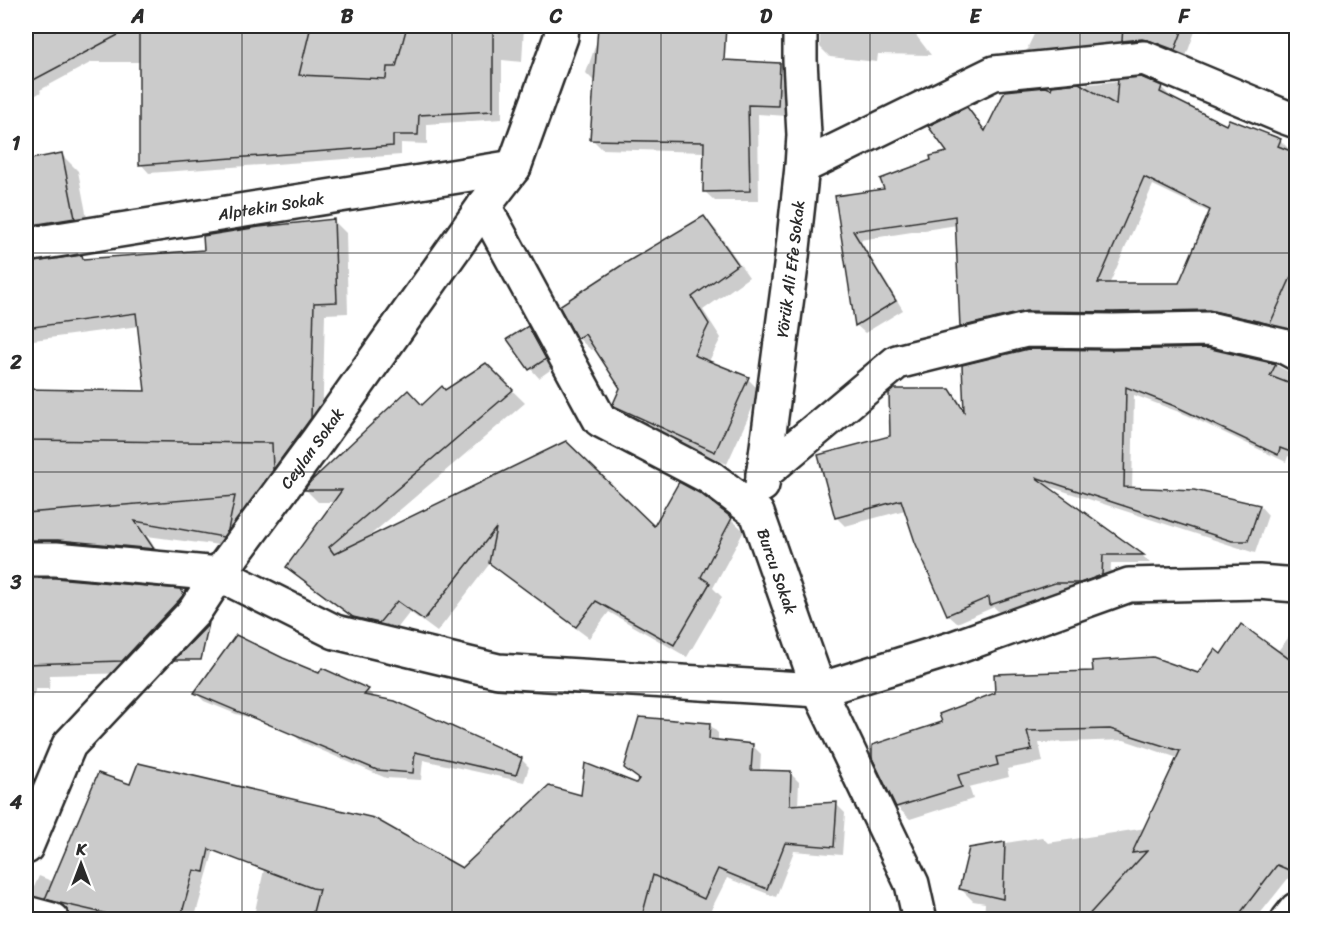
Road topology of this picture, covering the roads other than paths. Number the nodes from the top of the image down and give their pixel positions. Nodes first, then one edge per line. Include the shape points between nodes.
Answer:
1 (562, 26) edge
2 (800, 26) edge
3 (1296, 121) edge
4 (514, 167) junction
5 (802, 167) junction
6 (484, 206) junction
7 (26, 245) edge
8 (1296, 354) edge
9 (763, 474) junction
10 (757, 513) junction
11 (26, 559) edge
12 (219, 574) junction
13 (1296, 585) edge
14 (819, 690) junction
15 (26, 847) edge
16 (1296, 910) edge
17 (26, 914) edge
18 (52, 920) edge
19 (920, 920) edge
20 (1288, 920) edge

1 - 4 street, Ceylan Sokak
2 - 5 street, Yörük Ali Efe Sokak
3 - 5 street via 1144,58 1132,59 994,73
4 - 6 street, Ceylan Sokak
4 - 7 street, Alptekin Sokak
5 - 9 street, Yörük Ali Efe Sokak
6 - 10 street, Burcu Sokak via 600,420 711,478
6 - 12 street, Ceylan Sokak
8 - 9 street via 1283,346 1209,329 1026,330 897,362
9 - 10 street, Yörük Ali Efe Sokak
10 - 14 street, Burcu Sokak
11 - 12 street
12 - 14 street via 335,632 498,671
12 - 15 street, Ceylan Sokak via 194,612 69,745
13 - 14 street via 1129,585 951,649
14 - 19 street, Burcu Sokak via 912,884
16 - 20 street
17 - 18 street

